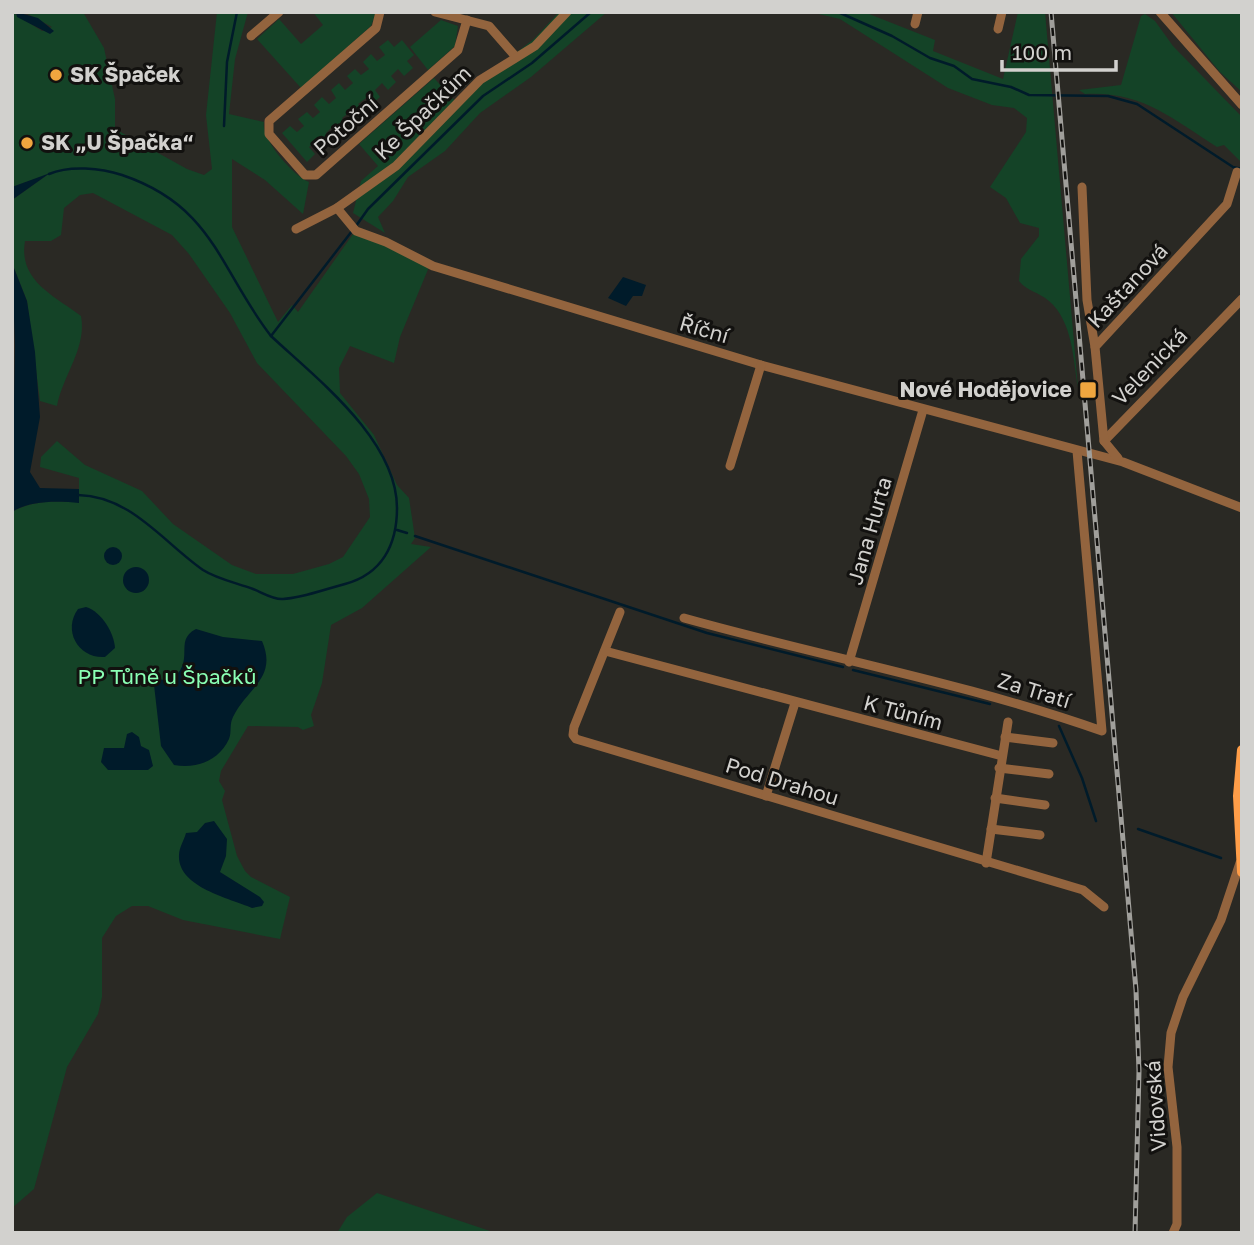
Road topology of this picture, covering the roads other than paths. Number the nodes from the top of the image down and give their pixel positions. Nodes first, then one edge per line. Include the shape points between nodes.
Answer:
1 (279, 12) edge
2 (380, 12) edge
3 (435, 12) edge
4 (567, 12) edge
5 (918, 12) edge
6 (1002, 12) edge
7 (1160, 12) edge
8 (467, 20) junction
9 (915, 24) dead end
10 (998, 29) dead end
11 (251, 36) dead end
12 (516, 57) junction
13 (1242, 105) edge
14 (1237, 172) dead end
15 (1082, 187) dead end
16 (337, 208) junction
17 (296, 229) dead end
18 (1242, 299) edge
19 (1095, 348) junction
20 (761, 365) junction
21 (923, 410) junction
22 (1104, 441) junction
23 (1077, 451) junction
24 (1123, 462) junction
25 (730, 466) dead end
26 (1242, 508) edge
27 (620, 612) dead end
28 (684, 618) dead end
29 (605, 651) junction
30 (849, 662) junction
31 (795, 703) junction
32 (1007, 722) dead end
33 (1005, 737) junction
34 (1053, 744) dead end
35 (1242, 750) edge
36 (1002, 756) junction
37 (999, 768) junction
38 (1049, 774) dead end
39 (766, 796) junction
40 (1240, 796) edge
41 (995, 798) junction
42 (1045, 805) dead end
43 (991, 829) junction
44 (1040, 835) dead end
45 (986, 863) junction
46 (1241, 868) edge
47 (1104, 907) dead end
48 (1173, 1233) edge

1 - 11 street
2 - 8 street, Potoční via 376,28 269,121 270,134 305,175 316,175 458,50
3 - 8 street
4 - 12 street, Ke Špačkům via 535,46
5 - 9 street
6 - 10 street
7 - 13 street
8 - 12 street via 489,26
12 - 16 street, Ke Špačkům via 480,80 396,166
14 - 19 street, Kaštanová via 1227,204
15 - 19 street via 1087,300
16 - 17 street, Ke Špačkům
16 - 20 street, Říční via 352,228 433,266
18 - 22 street, Velenická
19 - 22 street, Kaštanová
20 - 21 street, Říční
20 - 25 street
21 - 23 street, Říční
21 - 30 street, Jana Hurta
22 - 24 street
23 - 24 street, Říční
23 - 30 street, Za Tratí via 1102,731 990,696
24 - 26 street, Říční
27 - 29 street, Pod Drahou
28 - 30 street, Za Tratí
29 - 31 street, K Tůním
29 - 39 street, Pod Drahou via 574,727 576,739
31 - 36 street, K Tůním
31 - 39 street
32 - 33 street
33 - 34 street
33 - 36 street
35 - 40 main road
36 - 37 street
37 - 38 street
37 - 41 street
39 - 45 street, Pod Drahou
40 - 46 main road
41 - 42 street
41 - 43 street
43 - 44 street
43 - 45 street
45 - 47 street, Pod Drahou via 1083,890
46 - 48 street, Vidovská via 1171,1033 1168,1067 1177,1147 1177,1224

